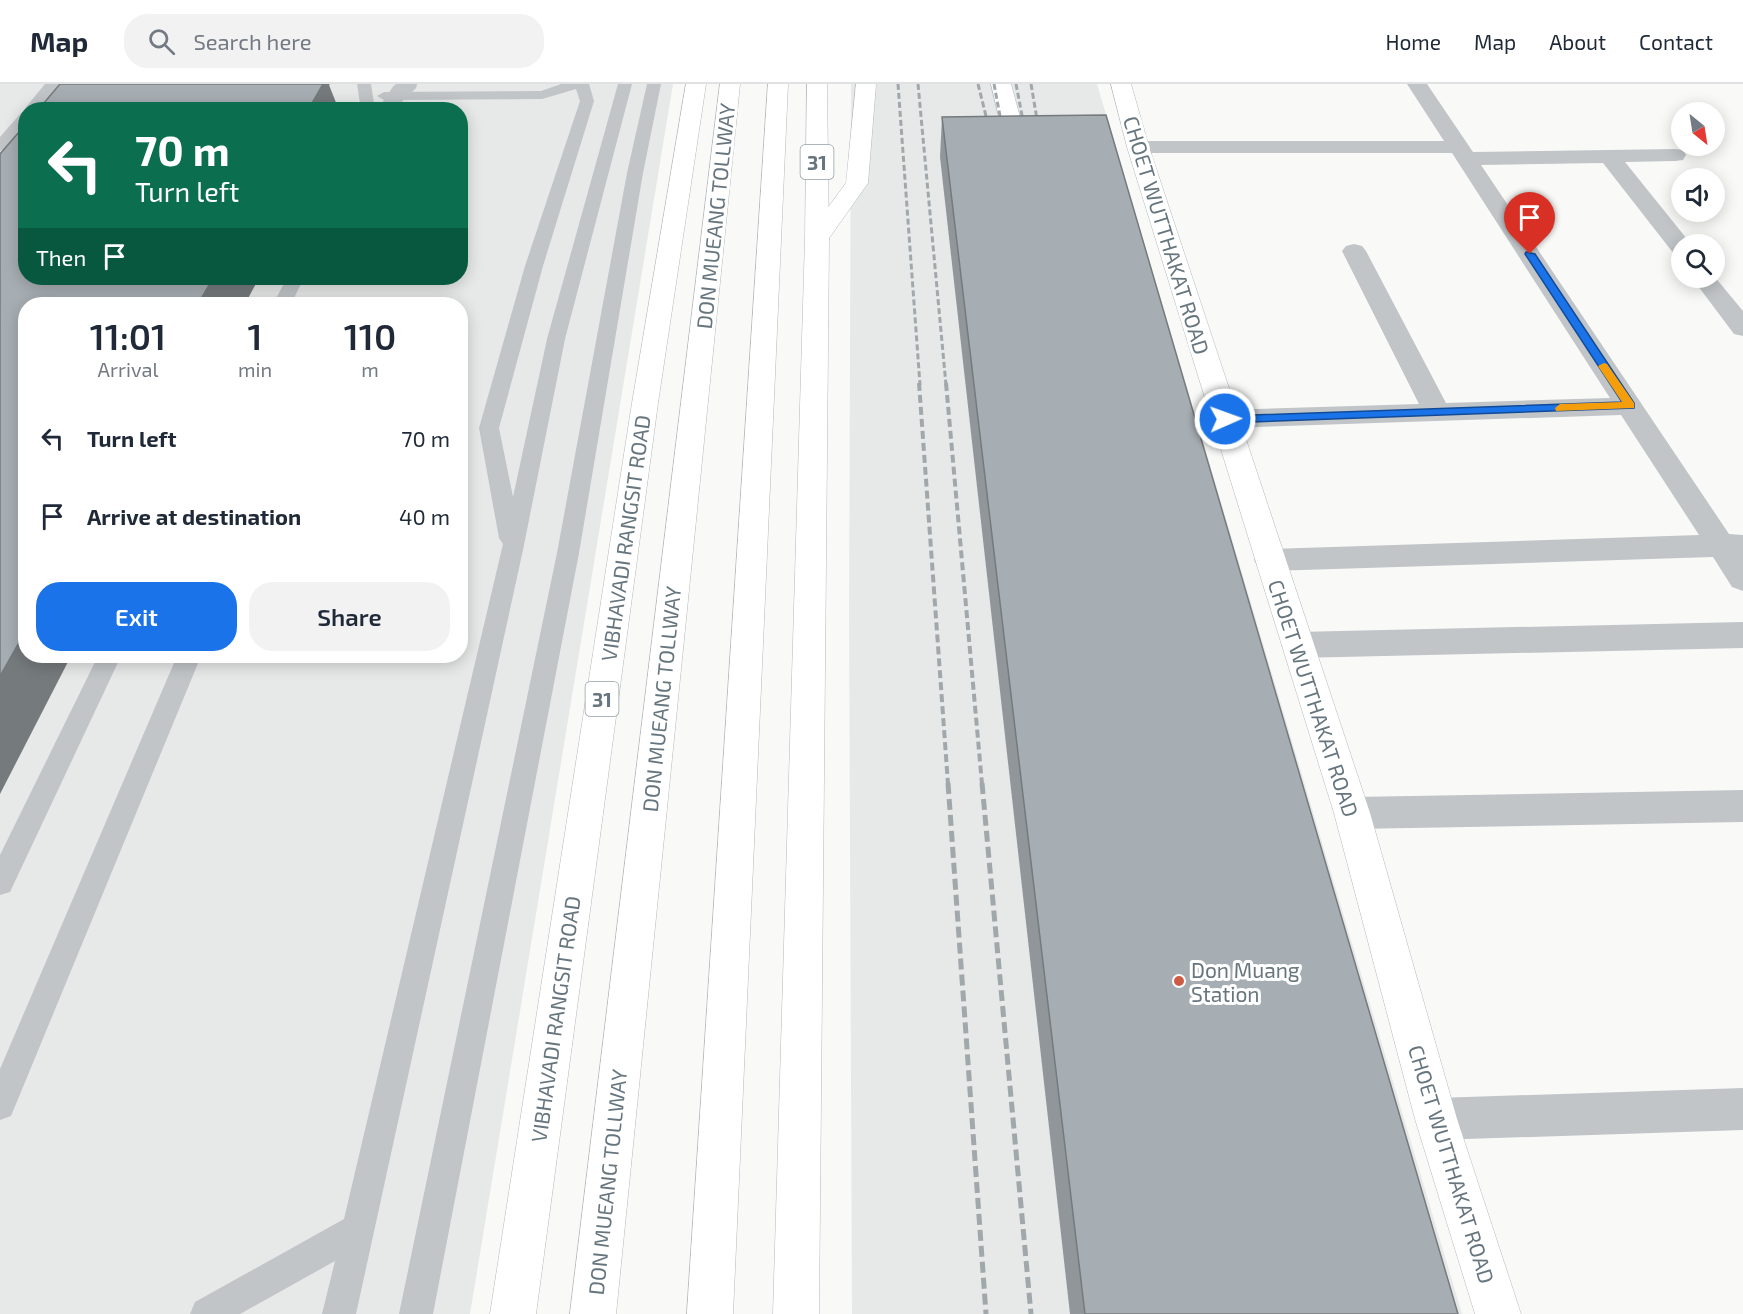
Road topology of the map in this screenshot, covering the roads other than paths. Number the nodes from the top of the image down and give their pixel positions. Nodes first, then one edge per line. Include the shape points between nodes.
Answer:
1 (53, 84) edge
2 (364, 84) edge
3 (408, 84) edge
4 (576, 84) edge
5 (582, 84) edge
6 (626, 84) edge
7 (654, 84) edge
8 (696, 84) edge
9 (730, 84) edge
10 (778, 84) edge
11 (817, 84) edge
12 (866, 84) edge
13 (1001, 84) edge
14 (1121, 84) edge
15 (1417, 84) edge
16 (384, 100) edge
17 (38, 102) edge
18 (367, 102) edge
19 (18, 125) edge
20 (0, 146) edge
21 (1138, 147) junction
22 (1463, 153) junction
23 (1671, 155) edge
24 (1610, 157) junction
25 (1027, 184) edge
26 (1671, 235) edge
27 (817, 239) junction
28 (1354, 251) dead end
29 (1712, 288) edge
30 (1743, 328) edge
31 (1630, 406) junction
32 (1437, 412) junction
33 (1225, 419) junction
34 (1732, 545) edge
35 (512, 550) junction
36 (1269, 560) junction
37 (1743, 579) edge
38 (1743, 635) edge
39 (1297, 645) junction
40 (106, 663) edge
41 (186, 663) edge
42 (1743, 806) edge
43 (1352, 813) junction
44 (0, 883) edge
45 (0, 1105) edge
46 (1743, 1110) edge
47 (1436, 1119) junction
48 (358, 1229) junction
49 (207, 1314) edge
50 (339, 1314) edge
51 (416, 1314) edge
52 (513, 1314) edge
53 (592, 1314) edge
54 (710, 1314) edge
55 (796, 1314) edge
56 (1498, 1314) edge

1 - 17 lane
2 - 18 lane
3 - 16 lane, bridge
4 - 16 lane via 542,95
5 - 35 lane via 587,101 534,266 489,428
6 - 35 lane via 556,339
7 - 51 lane via 565,565
8 - 52 main road, VIBHAVADI RANGSIT ROAD / 31 via 643,415
9 - 53 main road, DON MUEANG TOLLWAY
10 - 54 main road, 31
11 - 27 main road, 31
12 - 27 main road via 857,183
13 - 25 main road
14 - 21 main road, CHOET WUTTHAKAT ROAD
15 - 22 street
19 - 20 lane
21 - 22 street
21 - 33 main road, CHOET WUTTHAKAT ROAD
22 - 24 street
22 - 31 street
23 - 24 street
24 - 26 street
27 - 55 main road, 31
28 - 32 street
29 - 30 street
31 - 32 street
31 - 34 street
32 - 33 street
33 - 36 main road, CHOET WUTTHAKAT ROAD
34 - 36 street
34 - 37 street
35 - 48 lane
36 - 39 main road, CHOET WUTTHAKAT ROAD
38 - 39 street
39 - 43 main road, CHOET WUTTHAKAT ROAD
40 - 44 lane
41 - 45 lane
42 - 43 street
43 - 47 main road, CHOET WUTTHAKAT ROAD
46 - 47 street
47 - 56 main road, CHOET WUTTHAKAT ROAD
48 - 49 lane
48 - 50 lane

